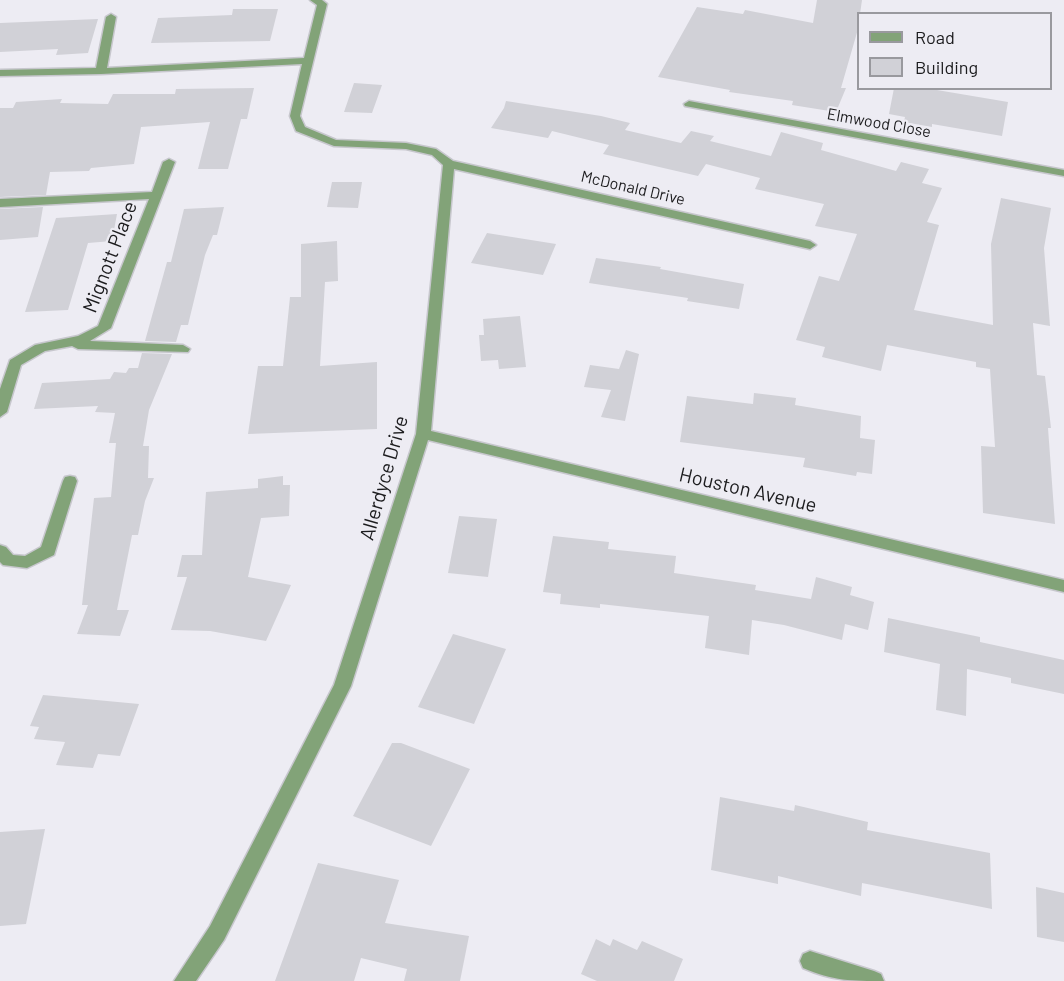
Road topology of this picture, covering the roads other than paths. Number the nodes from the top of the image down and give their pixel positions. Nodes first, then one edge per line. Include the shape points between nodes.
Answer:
1 (315, 0) edge
2 (111, 17) dead end
3 (309, 61) junction
4 (101, 71) junction
5 (0, 73) edge
6 (689, 104) dead end
7 (169, 162) dead end
8 (449, 164) junction
9 (1064, 172) edge
10 (155, 195) junction
11 (0, 203) edge
12 (810, 244) dead end
13 (63, 345) junction
14 (183, 349) dead end
15 (0, 412) edge
16 (423, 434) junction
17 (70, 481) dead end
18 (0, 551) edge
19 (1064, 586) edge
20 (810, 961) dead end
21 (184, 981) edge
22 (874, 981) edge

1 - 3 street via 322,4
2 - 4 street
3 - 4 street
3 - 8 street via 295,116 300,129 334,143 406,146 436,152
4 - 5 street
6 - 9 street, Elmwood Close
7 - 10 street, Mignott Place
8 - 12 street, McDonald Drive
8 - 16 street, Allerdyce Drive
10 - 11 street
10 - 13 street, Mignott Place via 104,328 94,336
13 - 14 street
13 - 15 street, Mignott Place via 39,348 15,363
16 - 19 street, Houston Avenue
16 - 21 street, Allerdyce Drive via 342,686 218,933
17 - 18 street via 48,551 27,562 9,561
20 - 22 street

